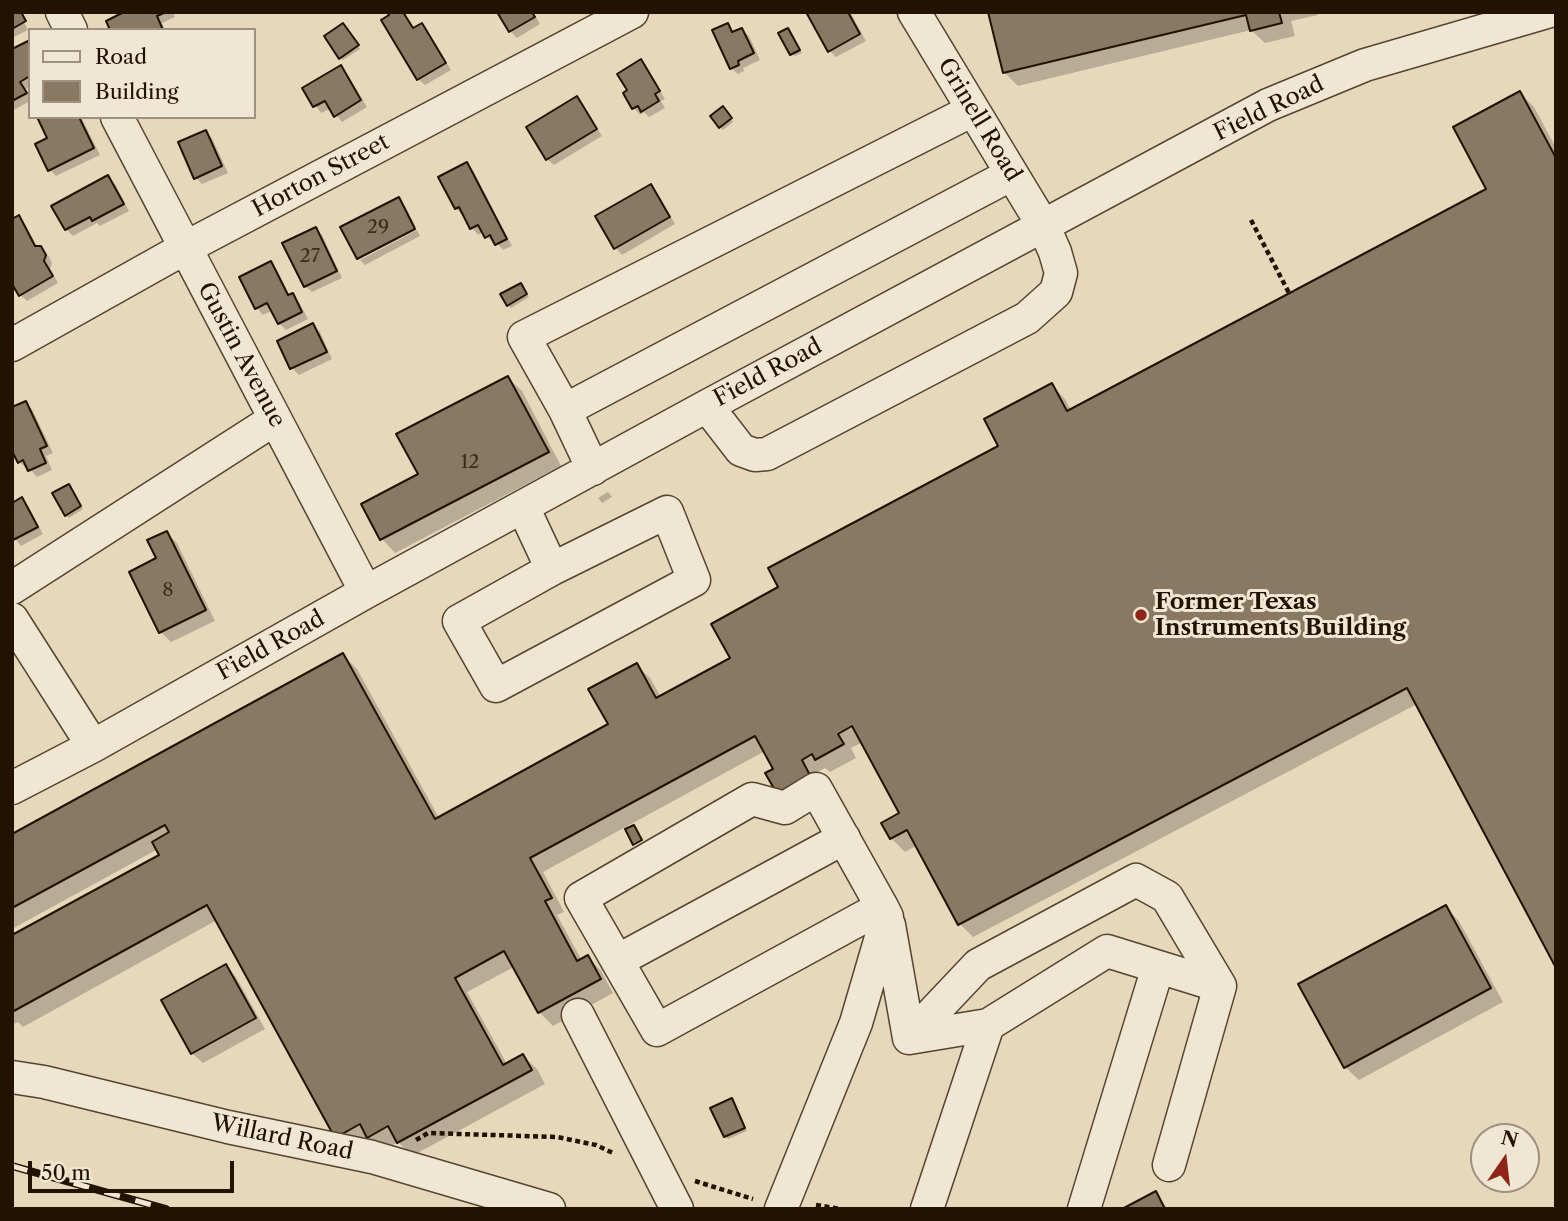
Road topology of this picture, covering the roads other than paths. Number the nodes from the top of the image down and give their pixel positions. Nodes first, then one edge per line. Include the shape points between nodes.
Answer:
1 (62, 12) edge
2 (632, 12) edge
3 (914, 12) edge
4 (1547, 12) edge
5 (70, 28) edge
6 (973, 110) junction
7 (118, 119) edge
8 (1012, 174) junction
9 (1044, 227) junction
10 (185, 248) junction
11 (12, 345) edge
12 (707, 406) junction
13 (565, 410) junction
14 (275, 419) junction
15 (593, 469) junction
16 (523, 507) junction
17 (552, 569) junction
18 (12, 588) edge
19 (366, 592) junction
20 (12, 619) edge
21 (93, 746) junction
22 (12, 788) edge
23 (844, 838) junction
24 (885, 912) junction
25 (617, 961) junction
26 (1158, 967) junction
27 (1220, 986) junction
28 (578, 1015) dead end
29 (988, 1025) junction
30 (909, 1038) junction
31 (12, 1077) edge
32 (1169, 1166) dead end
33 (769, 1204) edge
34 (549, 1209) edge
35 (677, 1209) edge
36 (927, 1209) edge
37 (1084, 1209) edge

1 - 5 street
2 - 10 street, Horton Street
3 - 6 street, Grinell Road
4 - 9 street, Field Road via 1365,65 1313,85
6 - 8 street, Grinell Road
6 - 13 street via 524,337
7 - 10 street, Gustin Avenue
8 - 9 street, Grinell Road
8 - 13 street
9 - 12 street, Field Road
9 - 12 street, Grinell Road via 1061,273 1056,292 1027,318 1002,332 768,454 741,450
10 - 11 street, Horton Street
10 - 14 street, Gustin Avenue
12 - 15 street, Field Road
13 - 15 street
14 - 18 street
14 - 19 street, Gustin Avenue
15 - 16 street, Field Road
16 - 17 street
16 - 19 street, Field Road
17 - 17 street via 667,512 694,580 496,686 459,621
19 - 21 street, Field Road
20 - 21 street
21 - 22 street, Field Road
23 - 24 street
23 - 25 street
23 - 25 street via 817,789 785,808 752,799 581,898
24 - 25 street via 657,1030
24 - 30 street
24 - 33 street via 856,1023
26 - 27 street
26 - 29 street via 1107,951
26 - 37 street
27 - 30 street via 1167,897 1136,880 978,965
27 - 32 street
28 - 35 street
29 - 30 street
29 - 36 street
31 - 34 street, Willard Road via 372,1157

